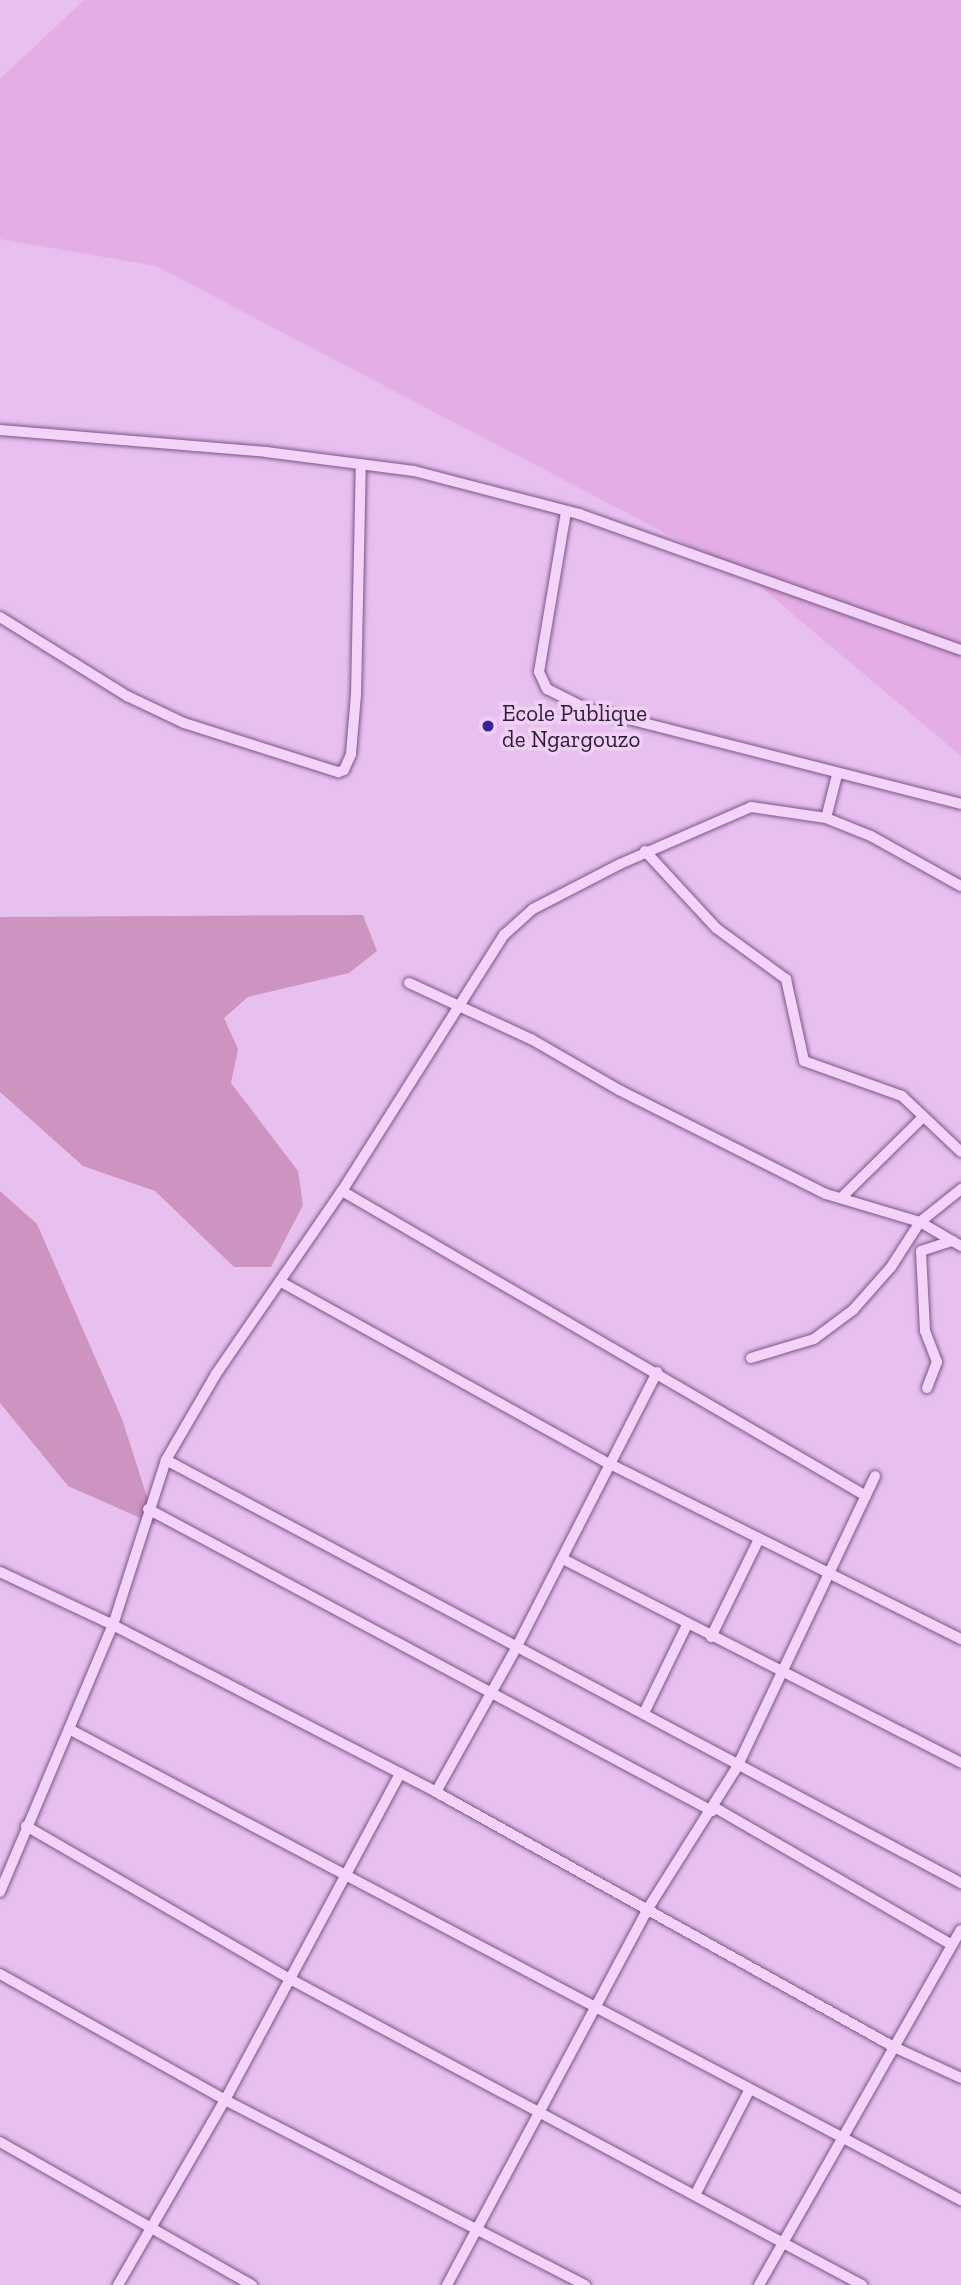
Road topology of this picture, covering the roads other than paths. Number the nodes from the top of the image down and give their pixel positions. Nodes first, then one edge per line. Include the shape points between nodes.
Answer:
1 (0, 430) edge
2 (362, 464) junction
3 (566, 512) junction
4 (0, 617) edge
5 (961, 649) edge
6 (837, 775) junction
7 (961, 804) edge
8 (826, 818) junction
9 (645, 851) junction
10 (961, 886) edge
11 (409, 983) dead end
12 (460, 1009) junction
13 (923, 1116) junction
14 (961, 1152) edge
15 (961, 1189) edge
16 (342, 1191) junction
17 (841, 1199) junction
18 (961, 1199) edge
19 (949, 1200) junction
20 (920, 1222) junction
21 (957, 1243) edge
22 (281, 1282) junction
23 (751, 1358) dead end
24 (657, 1372) junction
25 (927, 1388) dead end
26 (166, 1460) junction
27 (610, 1464) junction
28 (875, 1476) dead end
29 (866, 1496) junction
30 (148, 1509) junction
31 (759, 1539) junction
32 (563, 1559) junction
33 (0, 1572) edge
34 (830, 1574) junction
35 (113, 1625) junction
36 (687, 1625) junction
37 (711, 1637) junction
38 (961, 1639) edge
39 (516, 1648) junction
40 (782, 1673) junction
41 (491, 1691) junction
42 (644, 1713) junction
43 (69, 1729) junction
44 (961, 1763) edge
45 (737, 1768) junction
46 (400, 1773) junction
47 (436, 1792) junction
48 (713, 1809) junction
49 (26, 1826) junction
50 (5, 1864) edge
51 (344, 1876) junction
52 (961, 1883) edge
53 (0, 1892) edge
54 (647, 1910) junction
55 (961, 1930) edge
56 (952, 1945) junction
57 (0, 1974) edge
58 (290, 1979) junction
59 (594, 2010) junction
60 (894, 2047) junction
61 (961, 2078) edge
62 (749, 2091) junction
63 (225, 2099) junction
64 (540, 2111) junction
65 (840, 2138) junction
66 (0, 2142) edge
67 (695, 2194) junction
68 (961, 2200) edge
69 (150, 2229) junction
70 (478, 2229) junction
71 (783, 2242) junction
72 (118, 2285) edge
73 (252, 2285) edge
74 (447, 2285) edge
75 (585, 2285) edge
76 (759, 2285) edge
77 (862, 2285) edge

1 - 2 street
2 - 3 street via 414,471
2 - 4 street via 355,695 351,754 344,770 338,772 184,723 127,696
3 - 5 street
3 - 6 street via 538,672 547,689 585,708
6 - 7 street
6 - 8 street
8 - 9 street via 751,807
8 - 10 street via 890,846
9 - 12 street via 533,909 504,935
9 - 13 street via 716,928 786,979 804,1061 882,1086 902,1096
11 - 12 street
12 - 16 street
12 - 17 street via 530,1039 715,1140
13 - 14 street
13 - 17 street
15 - 19 street
16 - 22 street
16 - 24 street
17 - 20 street
18 - 19 street
19 - 20 street
20 - 21 street
20 - 23 street via 891,1267 853,1310 814,1339
21 - 25 street via 922,1251 925,1331 937,1363
22 - 26 street via 216,1374
22 - 27 street
24 - 27 street
24 - 29 street
26 - 30 street
26 - 39 street
27 - 31 street
27 - 32 street
28 - 29 street
29 - 34 street
30 - 35 street
30 - 41 street
31 - 34 street
31 - 37 street
32 - 36 street
32 - 39 street
33 - 35 street
34 - 38 street
34 - 40 street
35 - 43 street
35 - 46 street
36 - 37 street
36 - 42 street
37 - 40 street
39 - 41 street
39 - 42 street
40 - 44 street
40 - 45 street
41 - 47 street
41 - 48 street
42 - 45 street
43 - 49 street
43 - 51 street
45 - 48 street
45 - 52 street
46 - 47 street
46 - 51 street
47 - 54 street
48 - 54 street
48 - 56 street
49 - 50 street
49 - 58 street
50 - 53 street
51 - 58 street
51 - 59 street
54 - 59 street
54 - 60 street
55 - 56 street
56 - 60 street
57 - 63 street
58 - 63 street
58 - 64 street
59 - 62 street
59 - 64 street
60 - 61 street
60 - 65 street
62 - 65 street
62 - 67 street
63 - 69 street
63 - 70 street
64 - 67 street
64 - 70 street
65 - 68 street
65 - 71 street
66 - 69 street
67 - 71 street
69 - 72 street
69 - 73 street
70 - 74 street
70 - 75 street
71 - 76 street
71 - 77 street

